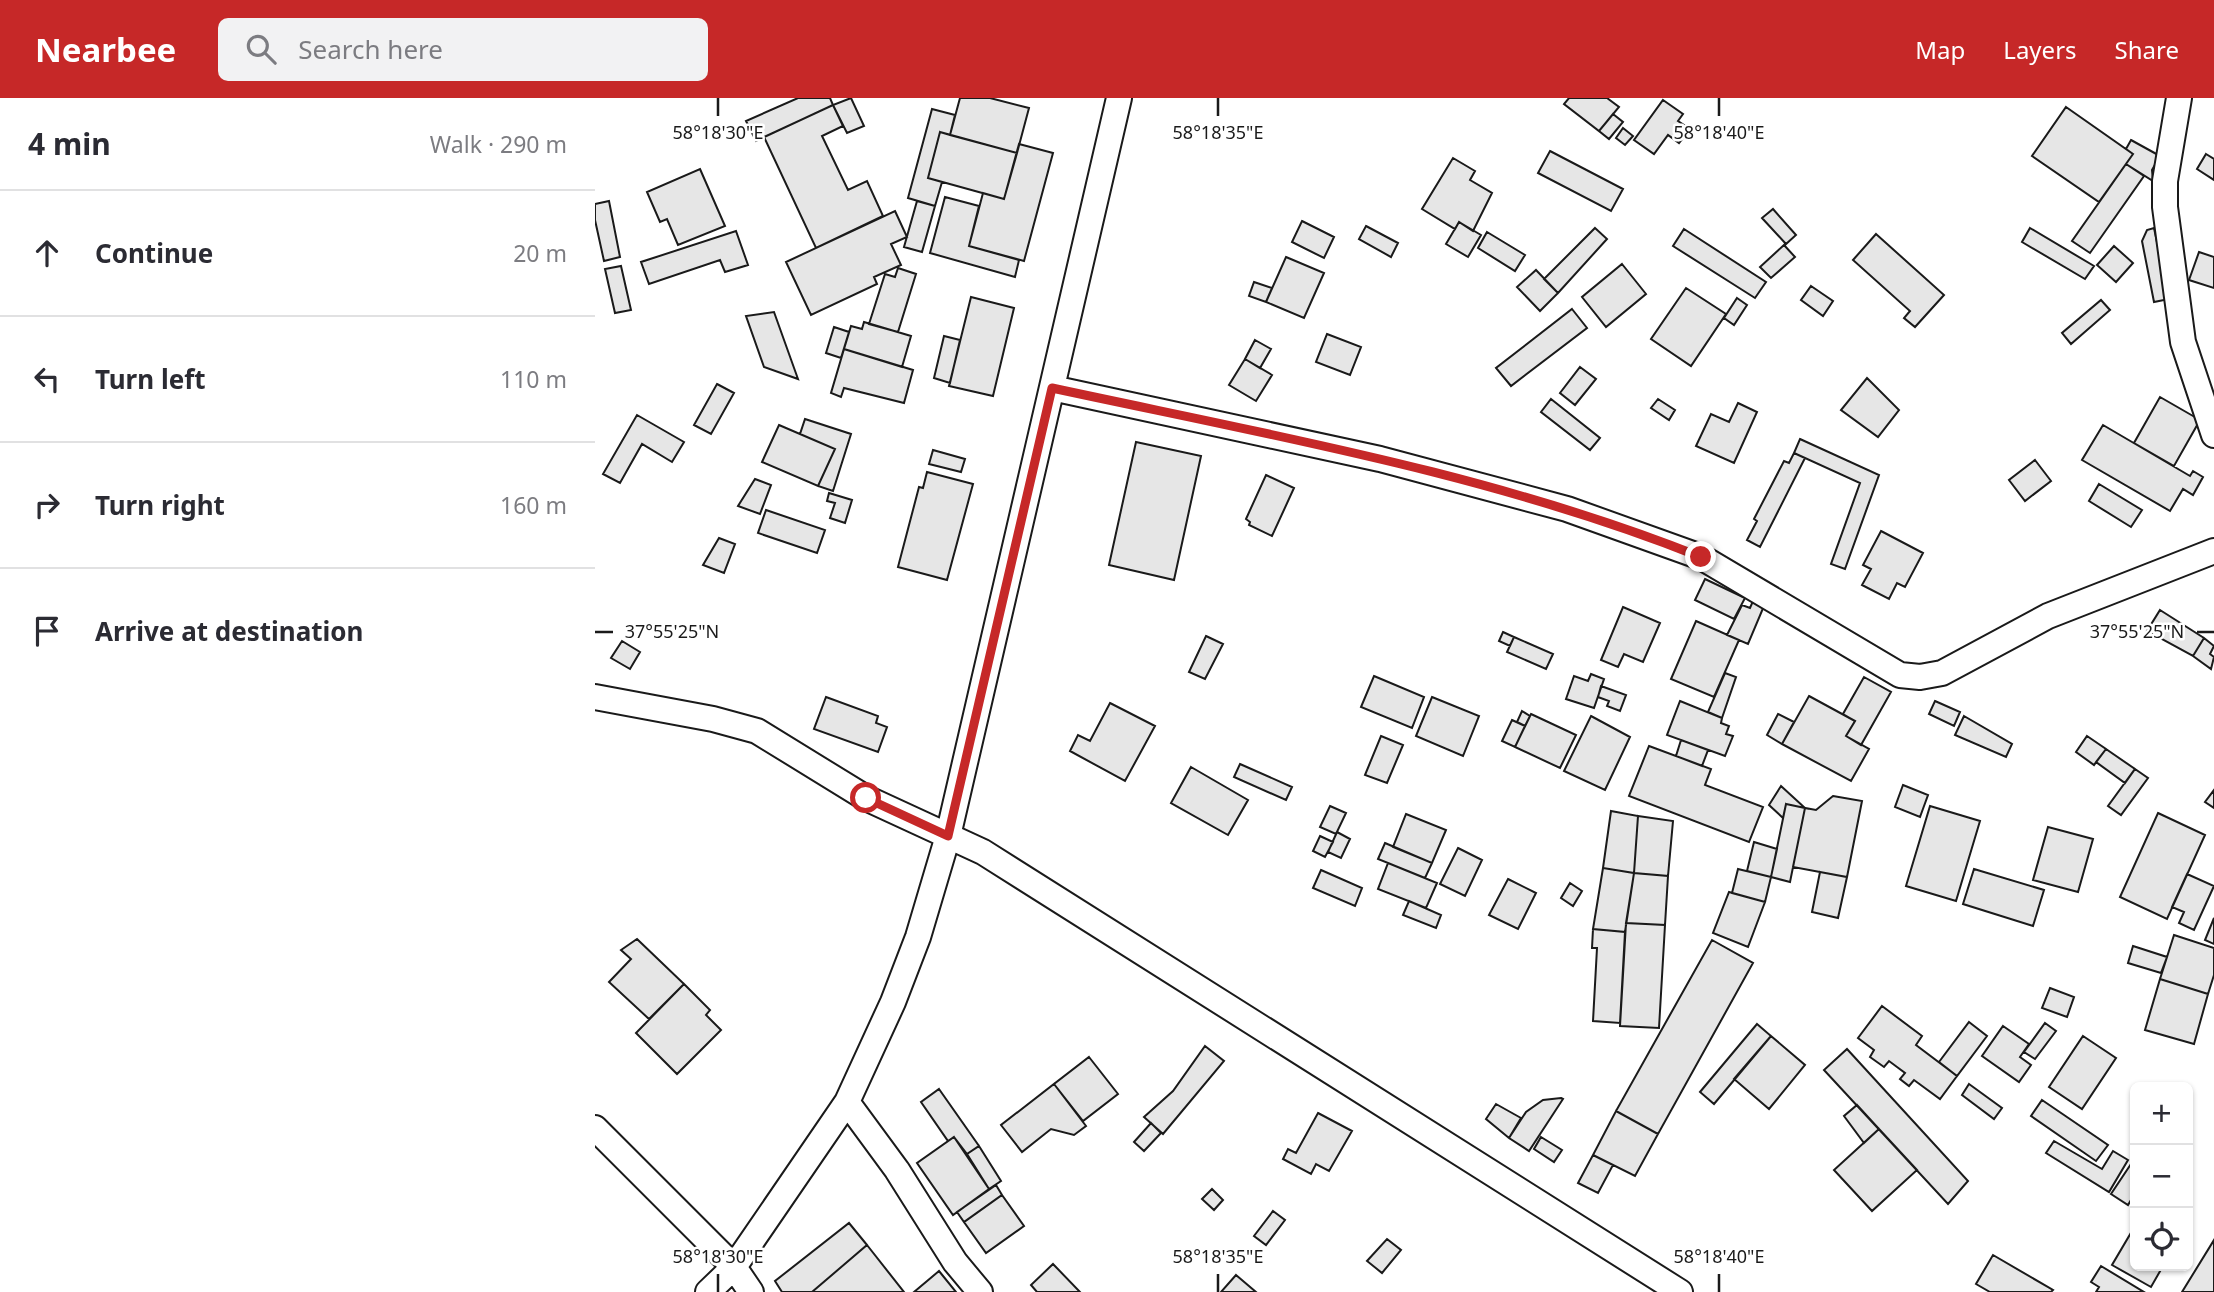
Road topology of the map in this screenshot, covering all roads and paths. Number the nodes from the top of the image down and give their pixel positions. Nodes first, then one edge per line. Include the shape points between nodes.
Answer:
1 (1119, 98) edge
2 (2179, 98) edge
3 (1052, 388) junction
4 (2214, 435) edge
5 (2214, 551) edge
6 (595, 697) edge
7 (948, 836) junction
8 (848, 1102) junction
9 (595, 1128) edge
10 (734, 1267) junction
11 (708, 1292) edge
12 (751, 1292) edge
13 (980, 1292) edge
14 (1680, 1292) edge

1 - 3 street
2 - 4 street via 2165,207 2183,342
3 - 5 street via 1380,459 1567,509 1701,557 1900,675 1942,673 2048,616
3 - 7 street
6 - 7 street via 757,730 866,798
7 - 8 street via 918,937
7 - 14 street via 983,852
8 - 10 street
8 - 13 street
9 - 10 street
10 - 11 street
10 - 12 street

